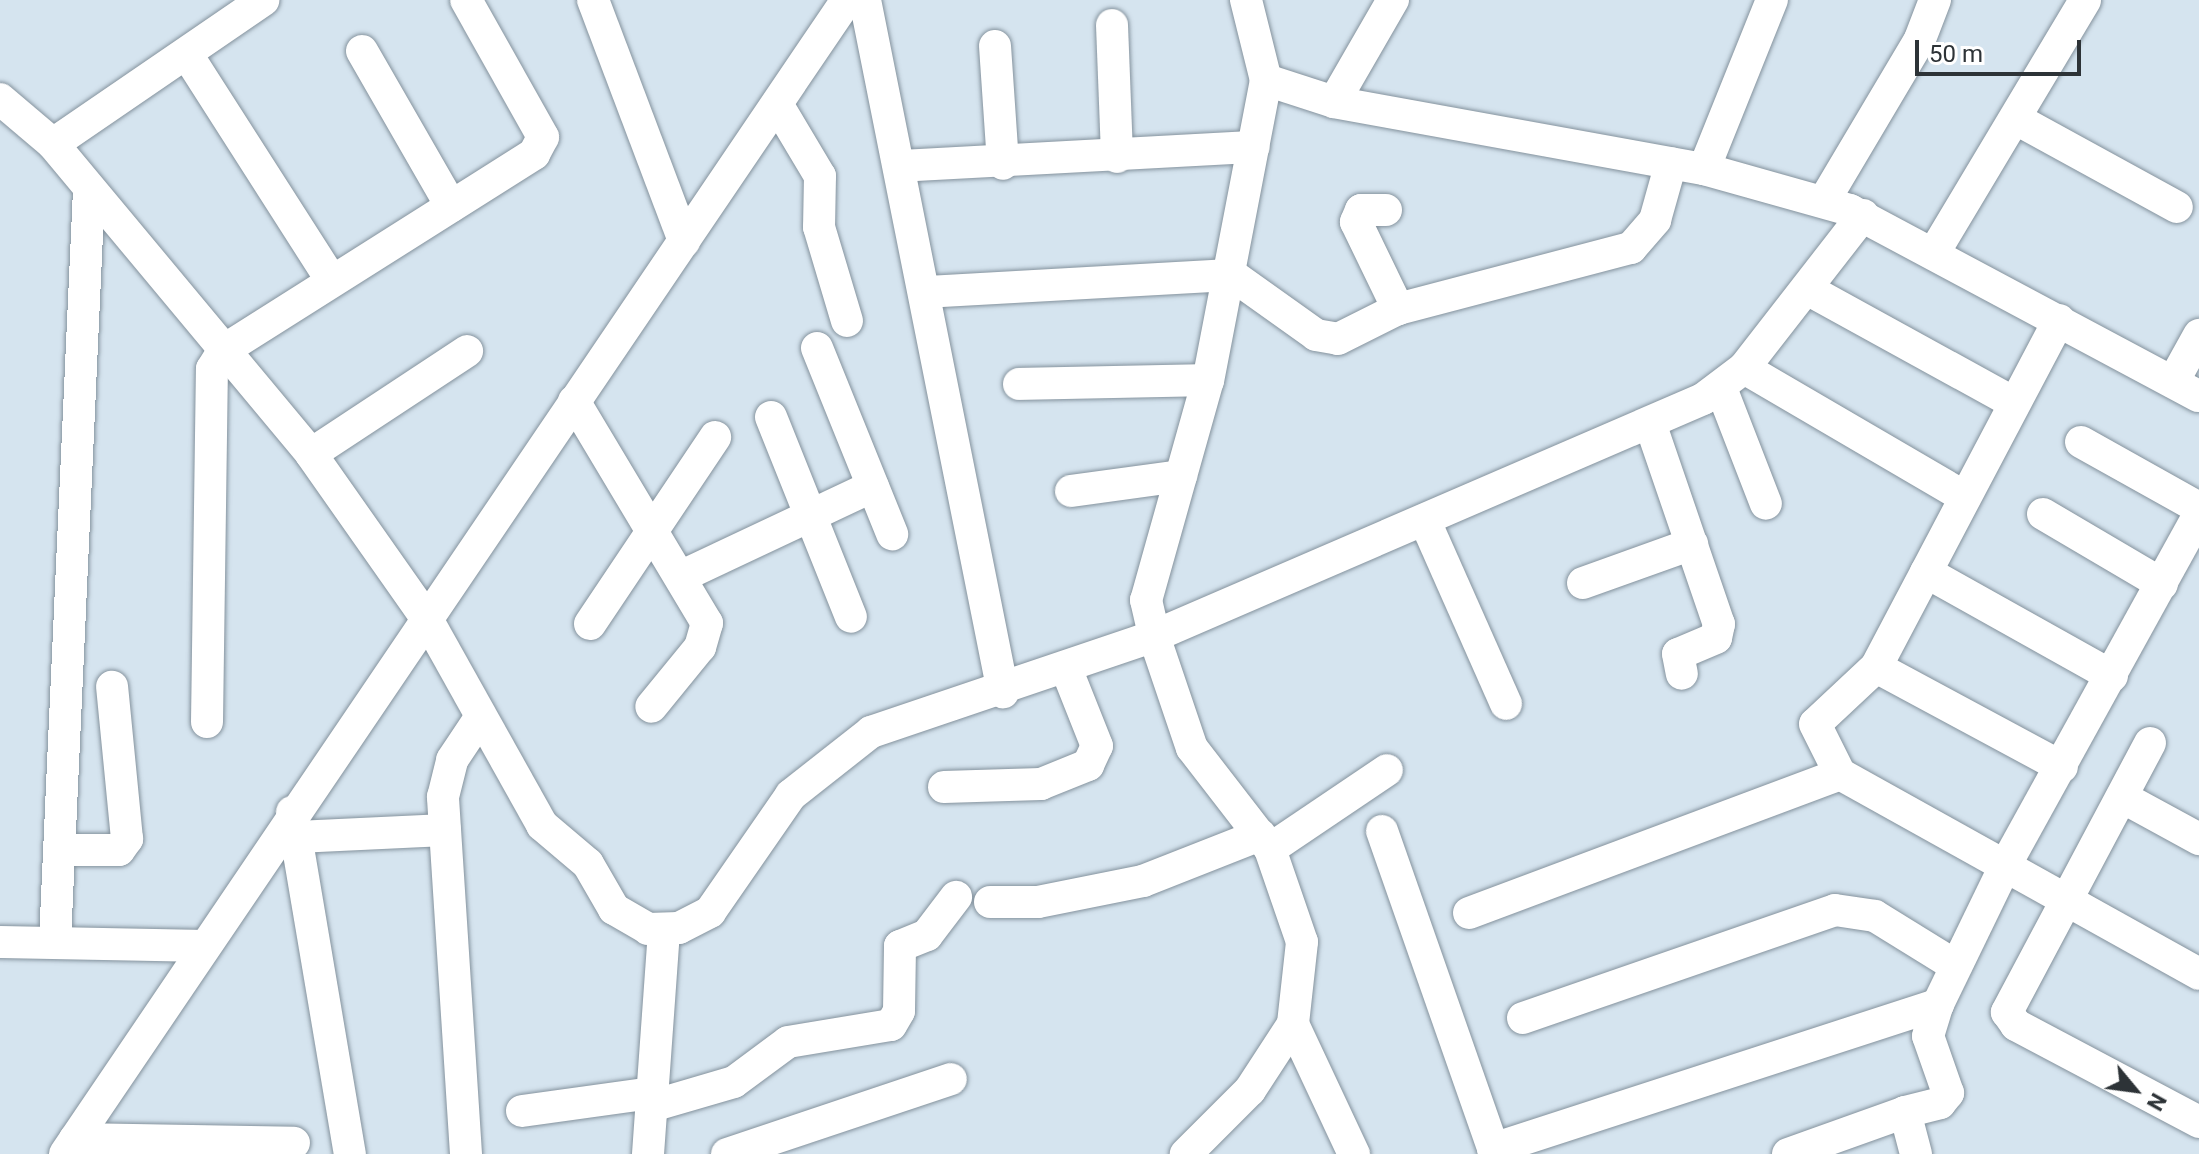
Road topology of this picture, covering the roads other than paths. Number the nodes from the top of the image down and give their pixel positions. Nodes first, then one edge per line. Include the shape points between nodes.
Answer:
1 (263, 0) edge
2 (466, 0) edge
3 (593, 0) edge
4 (847, 0) edge
5 (865, 0) edge
6 (1246, 0) edge
7 (1393, 0) edge
8 (1772, 0) edge
9 (1935, 0) edge
10 (2085, 0) edge
11 (1112, 25) dead end
12 (995, 46) dead end
13 (362, 51) dead end
14 (188, 56) junction
15 (1266, 80) junction
16 (0, 99) edge
17 (1334, 102) junction
18 (777, 104) junction
19 (2018, 120) junction
20 (53, 144) junction
21 (1253, 147) junction
22 (1117, 157) junction
23 (1671, 163) junction
24 (1003, 164) junction
25 (899, 166) junction
26 (1704, 169) junction
27 (89, 189) junction
28 (1824, 201) junction
29 (451, 206) junction
30 (2177, 207) dead end
31 (1386, 210) dead end
32 (1863, 215) junction
33 (684, 241) junction
34 (1935, 251) junction
35 (1232, 275) junction
36 (332, 281) junction
37 (1807, 289) junction
38 (926, 292) junction
39 (1398, 309) junction
40 (2059, 320) junction
41 (847, 321) dead end
42 (2199, 335) edge
43 (817, 348) dead end
44 (224, 350) junction
45 (467, 351) dead end
46 (1732, 378) junction
47 (1208, 380) junction
48 (1019, 384) dead end
49 (2186, 389) edge
50 (574, 401) junction
51 (2014, 403) junction
52 (771, 417) dead end
53 (1650, 423) junction
54 (715, 437) dead end
55 (2081, 442) dead end
56 (311, 454) junction
57 (1181, 476) junction
58 (873, 486) junction
59 (1071, 491) dead end
60 (1965, 497) junction
61 (1766, 504) dead end
62 (2199, 508) edge
63 (2043, 514) dead end
64 (2199, 515) edge
65 (811, 516) junction
66 (1425, 521) junction
67 (654, 534) junction
68 (892, 534) dead end
69 (1692, 544) junction
70 (1926, 572) junction
71 (680, 577) junction
72 (1583, 583) dead end
73 (2162, 584) junction
74 (851, 617) dead end
75 (427, 619) junction
76 (590, 624) dead end
77 (1154, 636) junction
78 (1876, 667) junction
79 (1066, 668) junction
80 (1682, 674) dead end
81 (2112, 676) junction
82 (112, 687) dead end
83 (1003, 692) junction
84 (1506, 704) dead end
85 (651, 707) dead end
86 (480, 718) junction
87 (207, 722) dead end
88 (2150, 743) dead end
89 (2062, 767) junction
90 (1387, 770) dead end
91 (1840, 774) junction
92 (944, 787) dead end
93 (2122, 797) junction
94 (294, 825) junction
95 (445, 830) junction
96 (1382, 831) dead end
97 (2199, 839) edge
98 (1265, 842) junction
99 (61, 850) junction
100 (2006, 864) junction
101 (956, 897) dead end
102 (2063, 899) junction
103 (990, 902) dead end
104 (1469, 913) dead end
105 (664, 930) junction
106 (55, 941) junction
107 (0, 942) edge
108 (203, 946) junction
109 (1956, 966) junction
110 (2199, 974) edge
111 (1938, 1004) junction
112 (1523, 1018) dead end
113 (1293, 1024) junction
114 (951, 1079) dead end
115 (652, 1099) junction
116 (522, 1111) dead end
117 (1905, 1112) junction
118 (2199, 1122) edge
119 (294, 1143) dead end
120 (70, 1146) edge
121 (1494, 1152) edge
122 (350, 1154) edge
123 (466, 1154) edge
124 (648, 1154) edge
125 (727, 1154) edge
126 (1186, 1154) edge
127 (1354, 1154) edge
128 (1788, 1154) edge
129 (1916, 1154) edge

1 - 14 street
2 - 29 street via 543,137 534,154
3 - 33 street
4 - 18 street
5 - 25 street
6 - 15 street
7 - 17 street
8 - 26 street
9 - 28 street via 1920,39
10 - 19 street
11 - 22 street
12 - 24 street
13 - 29 street
14 - 20 street
14 - 36 street
15 - 17 street
15 - 21 street
16 - 20 street
17 - 23 street
18 - 33 street
18 - 41 street via 820,176 819,227
19 - 30 street
19 - 34 street
20 - 27 street
21 - 22 street
21 - 35 street
22 - 24 street
23 - 26 street
23 - 39 street via 1655,220 1631,248
24 - 25 street
25 - 38 street
26 - 28 street
27 - 44 street
27 - 99 street
28 - 32 street
29 - 36 street
31 - 39 street via 1361,210 1356,222
32 - 34 street
32 - 37 street
33 - 50 street
34 - 40 street
35 - 38 street
35 - 39 street via 1323,339
35 - 47 street
36 - 44 street
37 - 46 street
37 - 51 street
38 - 83 street
40 - 49 street
40 - 51 street
42 - 49 street
43 - 58 street
44 - 56 street
44 - 87 street via 212,369
45 - 56 street
46 - 53 street
46 - 60 street
46 - 61 street
47 - 48 street
47 - 57 street
50 - 67 street
50 - 75 street
51 - 60 street
52 - 65 street
53 - 66 street
53 - 69 street
54 - 67 street
55 - 62 street
56 - 75 street
57 - 59 street
57 - 77 street via 1146,600
58 - 65 street
58 - 68 street
60 - 70 street
63 - 73 street
64 - 73 street
65 - 71 street
65 - 74 street
66 - 77 street
66 - 84 street
67 - 71 street
67 - 76 street
69 - 72 street
69 - 80 street via 1719,632 1683,648
70 - 78 street
70 - 81 street
71 - 85 street via 707,630
73 - 81 street
75 - 86 street
75 - 94 street
77 - 79 street
77 - 98 street via 1192,748
78 - 89 street
78 - 91 street via 1815,724
79 - 83 street
79 - 92 street via 1097,746 1088,765 1041,784
81 - 89 street
82 - 99 street via 127,839 119,850
83 - 105 street via 899,718 840,751 791,795 710,912
86 - 95 street via 452,760
86 - 105 street via 532,810 588,864 614,909
88 - 93 street
89 - 100 street
90 - 98 street
91 - 100 street
91 - 104 street
93 - 97 street
93 - 102 street
94 - 95 street
94 - 108 street
94 - 122 street
95 - 123 street
96 - 121 street
98 - 103 street via 1143,881 1038,902
98 - 113 street via 1302,942
99 - 106 street
100 - 102 street
100 - 109 street
101 - 115 street via 927,935 900,946 899,1011 891,1025 788,1042 734,1082
102 - 110 street
102 - 118 street via 2008,1019
105 - 115 street
106 - 107 street
106 - 108 street
108 - 120 street
109 - 111 street
109 - 112 street via 1875,916 1835,910
111 - 117 street via 1928,1036 1948,1093 1940,1103
111 - 121 street
113 - 126 street via 1250,1090
113 - 127 street
114 - 125 street
115 - 116 street
115 - 124 street
117 - 128 street
117 - 129 street
119 - 120 street

